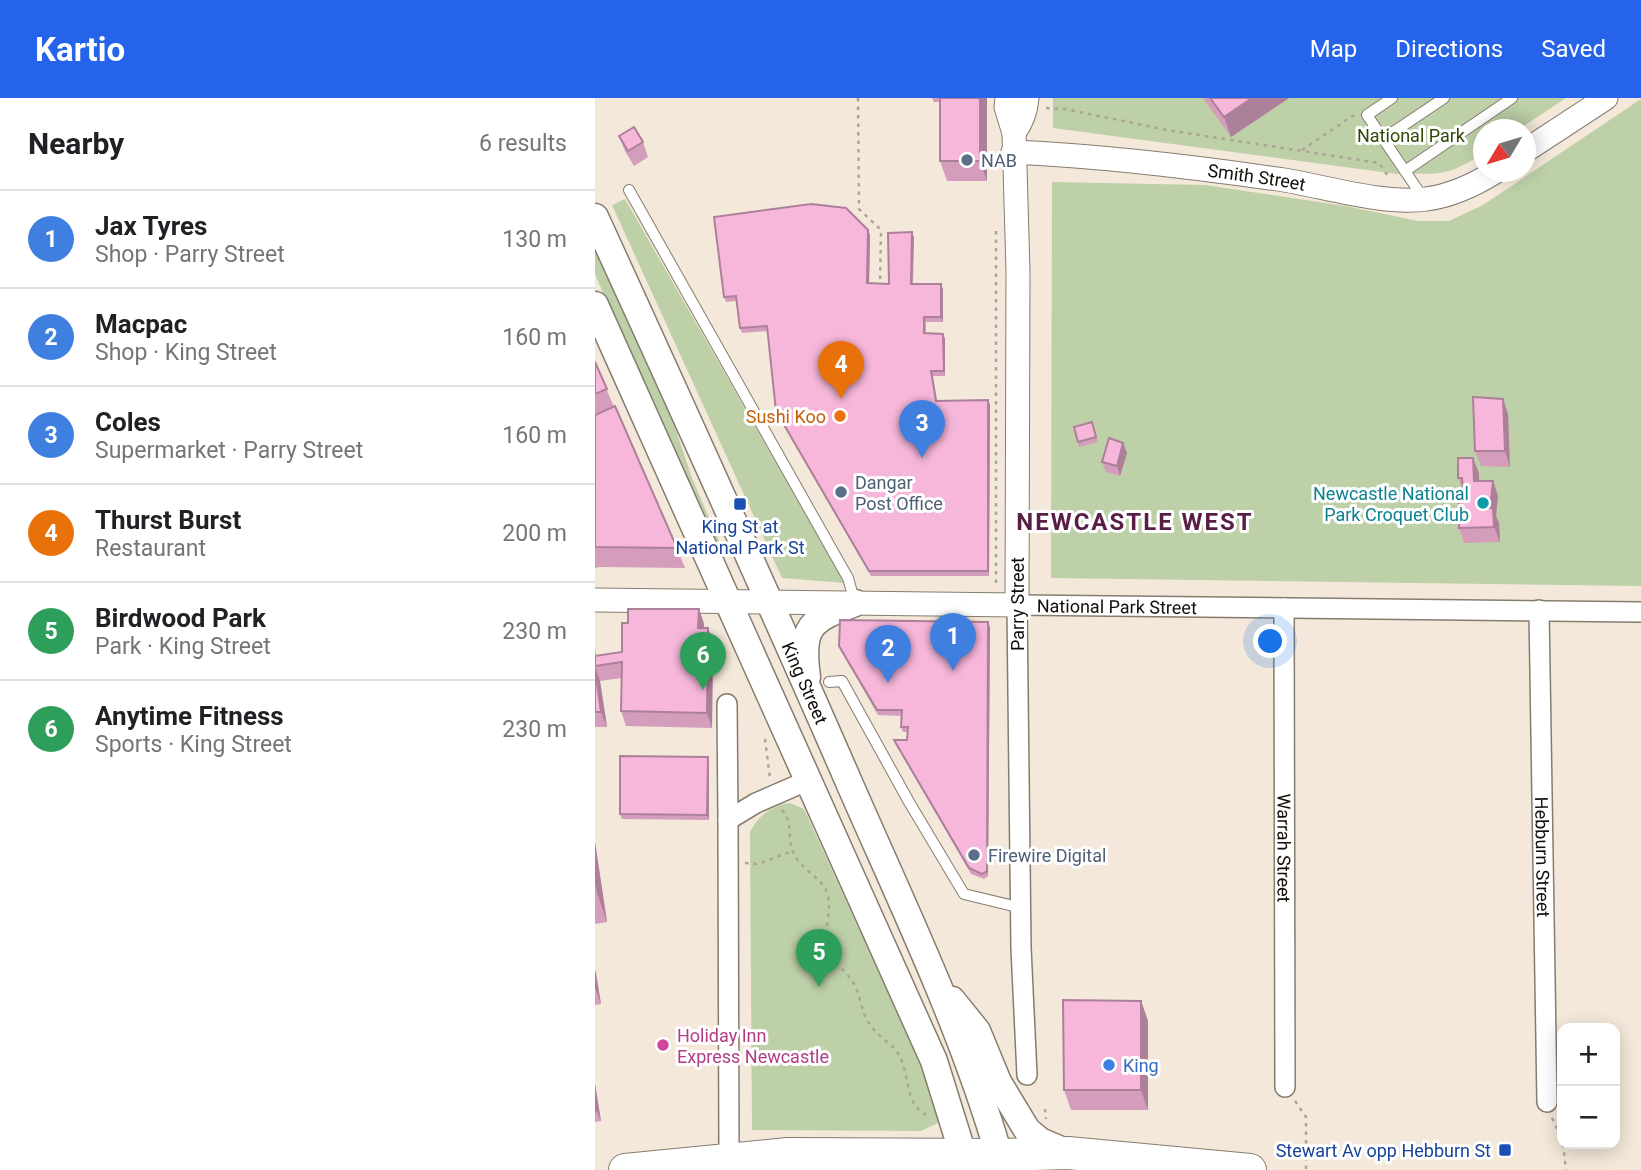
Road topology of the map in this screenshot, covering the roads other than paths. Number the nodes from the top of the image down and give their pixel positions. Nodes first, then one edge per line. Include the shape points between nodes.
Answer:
1 (1007, 98) edge
2 (1392, 98) edge
3 (1444, 98) edge
4 (1606, 98) edge
5 (1509, 99) edge
6 (1036, 103) edge
7 (1383, 139) junction
8 (1014, 143) junction
9 (1536, 144) edge
10 (1407, 175) junction
11 (1475, 182) edge
12 (629, 190) dead end
13 (1425, 200) junction
14 (595, 217) edge
15 (595, 305) edge
16 (595, 600) edge
17 (727, 602) junction
18 (768, 602) junction
19 (855, 603) junction
20 (1017, 605) junction
21 (1285, 608) junction
22 (1539, 610) junction
23 (1641, 612) edge
24 (819, 687) junction
25 (727, 704) dead end
26 (810, 780) junction
27 (728, 820) junction
28 (1022, 908) junction
29 (934, 977) junction
30 (1027, 1075) dead end
31 (1285, 1087) dead end
32 (1547, 1102) road end
33 (1068, 1153) junction
34 (729, 1159) junction
35 (964, 1162) edge
36 (1001, 1163) edge
37 (625, 1170) edge
38 (1250, 1170) edge

1 - 8 street, Parry Street
2 - 7 lane via 1367,115
3 - 7 lane
4 - 9 street
5 - 10 lane
6 - 8 street, Parry Street via 1021,122
7 - 10 lane
8 - 13 street, Smith Street via 1384,198
8 - 20 street, Parry Street
10 - 13 lane
11 - 13 street, Smith Street
12 - 19 lane via 840,564
14 - 18 main road, King Street
15 - 17 main road, King Street
16 - 17 street, National Park Street
17 - 18 street, National Park Street
17 - 26 main road, King Street
18 - 19 street, National Park Street
18 - 24 main road, King Street
19 - 20 street, National Park Street
19 - 24 main road via 812,624 805,660
20 - 21 street, National Park Street
20 - 28 street, Parry Street
21 - 22 street, National Park Street
21 - 31 street, Warrah Street
22 - 23 street, National Park Street
22 - 32 street, Hebburn Street
24 - 28 lane via 842,681 964,894
24 - 29 main road, King Street
25 - 27 street
26 - 27 street
26 - 35 main road, King Street via 934,1061
27 - 34 street
28 - 30 street, Parry Street
29 - 33 main road via 977,1031 998,1082 1027,1130
29 - 36 main road, King Street via 982,1099
33 - 36 highway
33 - 38 highway
34 - 35 highway via 788,1154
34 - 37 highway
35 - 36 highway

